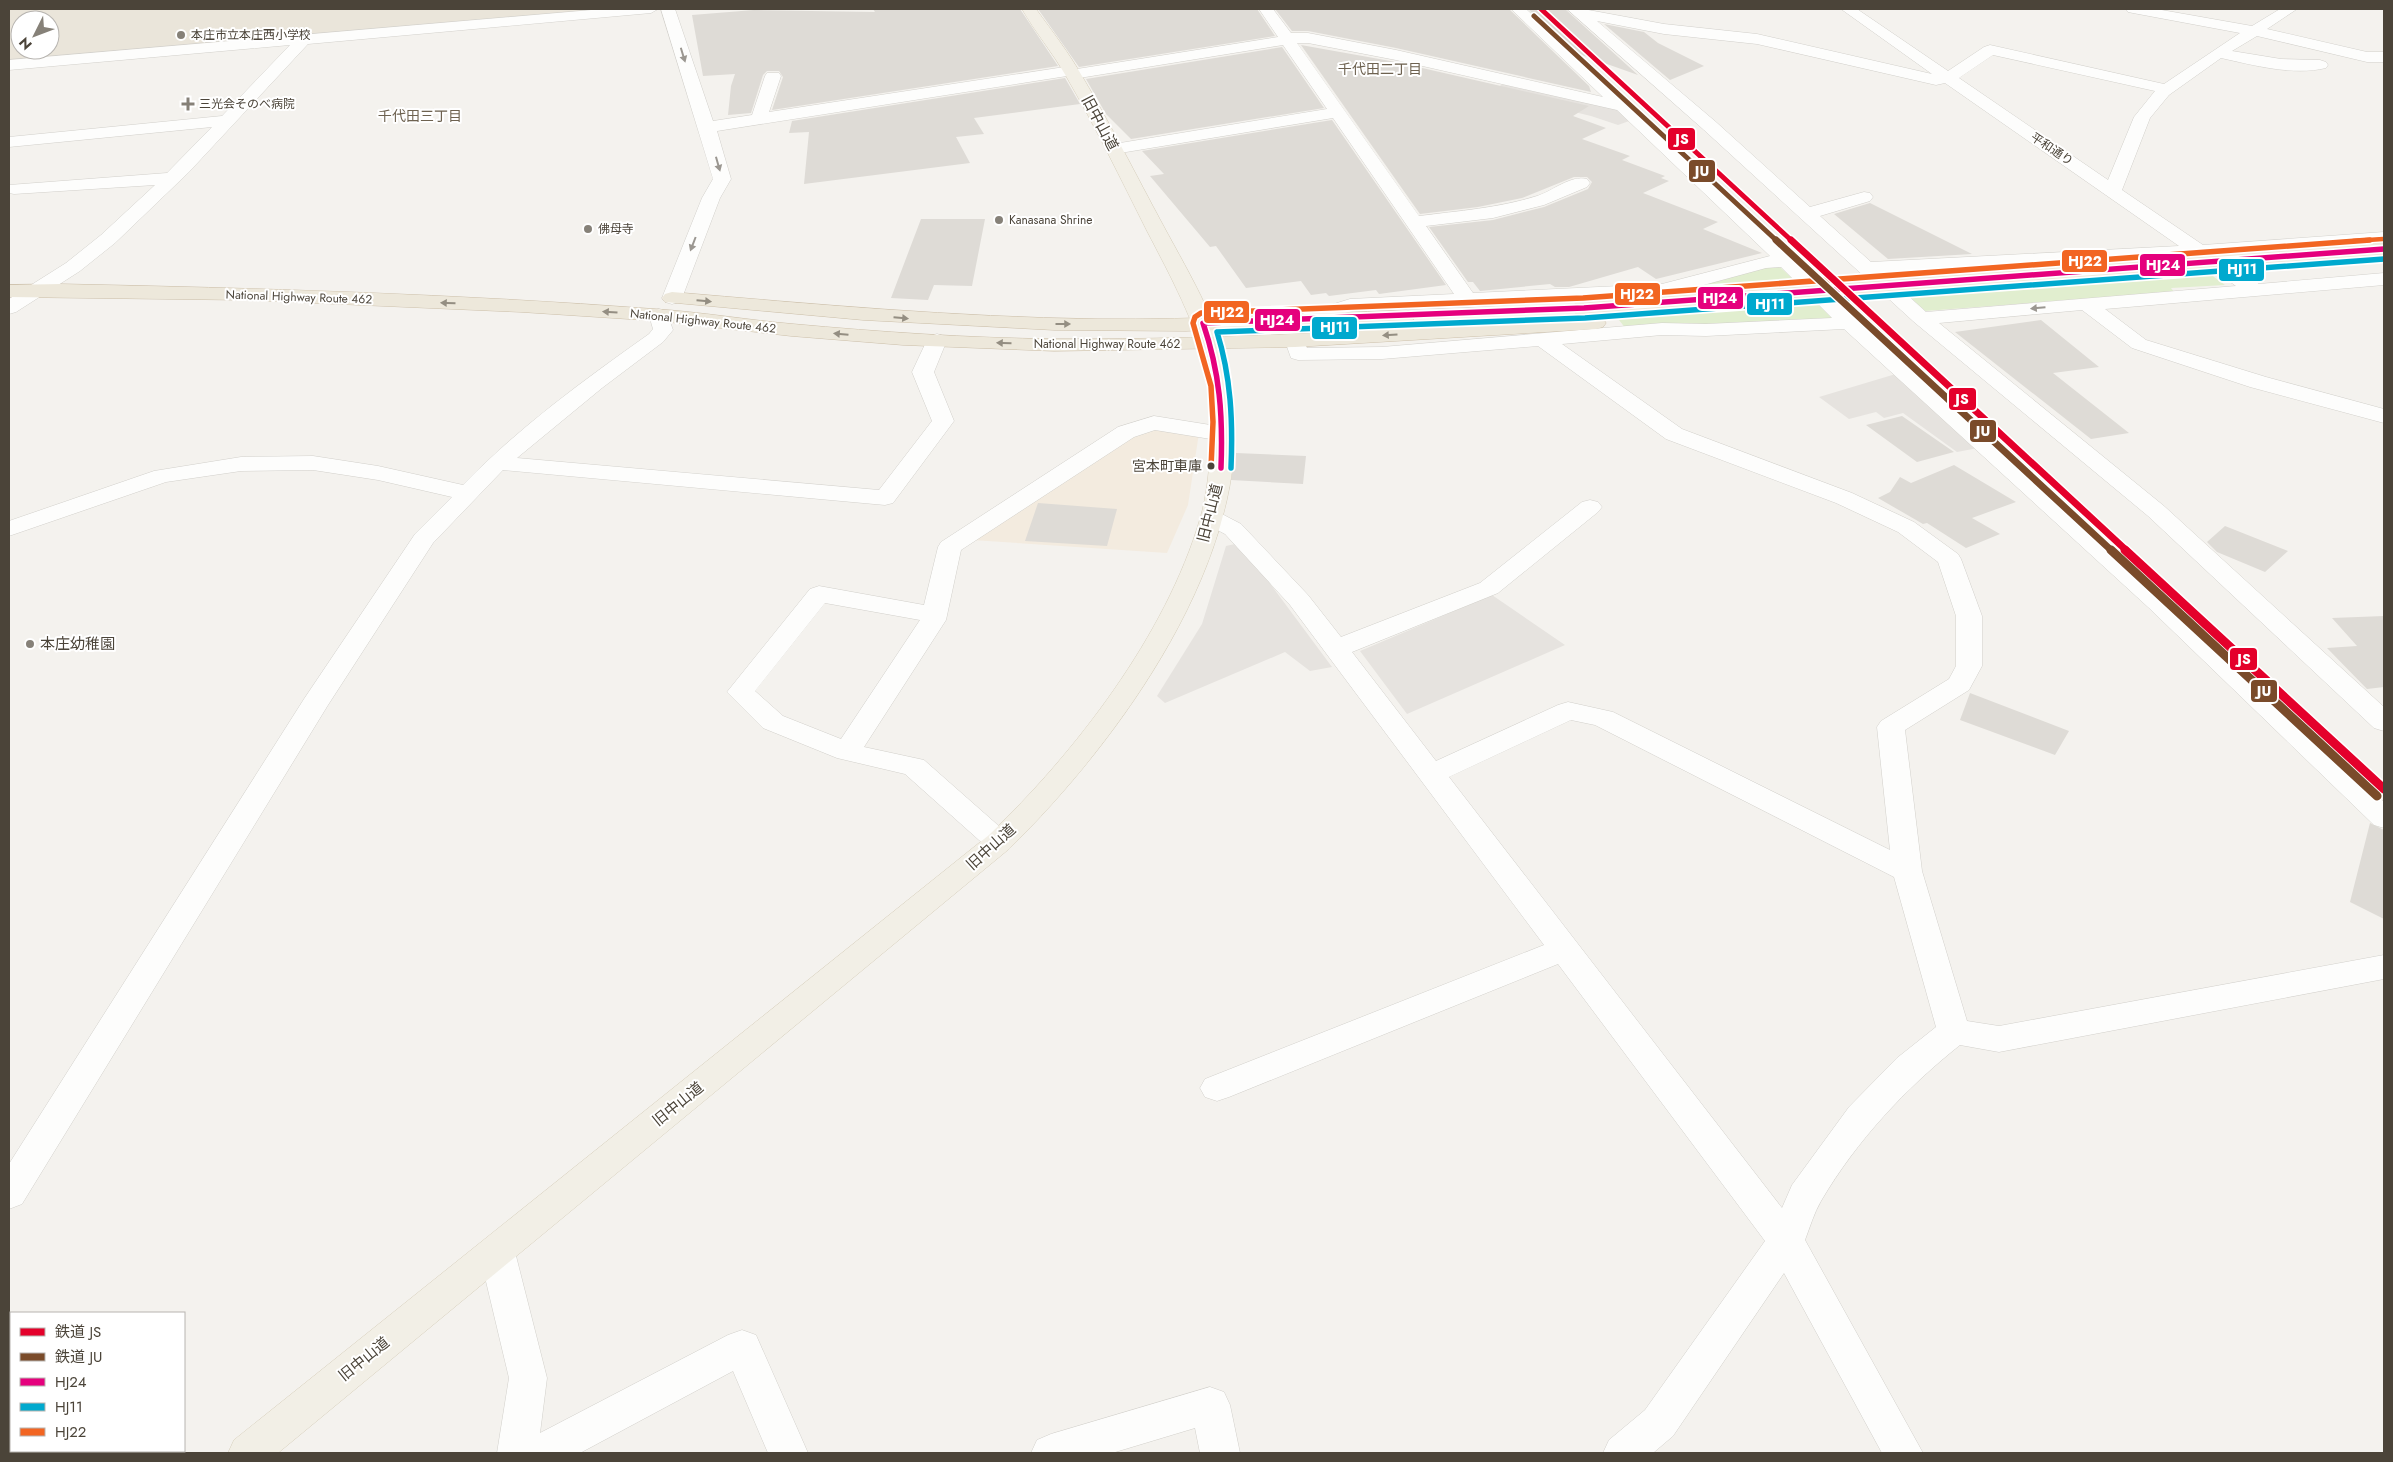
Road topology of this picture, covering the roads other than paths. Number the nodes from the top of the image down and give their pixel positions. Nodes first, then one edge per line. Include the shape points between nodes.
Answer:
1 (651, 9) edge
2 (668, 9) edge
3 (1029, 9) edge
4 (1266, 9) edge
5 (1518, 9) edge
6 (1848, 9) edge
7 (2133, 9) edge
8 (2290, 9) edge
9 (1576, 11) edge
10 (2255, 31) junction
11 (1287, 39) junction
12 (302, 41) junction
13 (2218, 54) junction
14 (2384, 57) edge
15 (9, 65) edge
16 (2320, 65) dead end
17 (1072, 73) junction
18 (773, 76) dead end
19 (1949, 78) junction
20 (2166, 90) junction
21 (1622, 106) junction
22 (1338, 112) junction
23 (760, 120) junction
24 (226, 121) junction
25 (708, 127) junction
26 (9, 142) edge
27 (1114, 149) junction
28 (172, 178) junction
29 (1581, 184) dead end
30 (14, 189) dead end
31 (2112, 190) junction
32 (1864, 197) dead end
33 (1808, 214) junction
34 (1414, 222) junction
35 (2384, 238) edge
36 (2384, 249) edge
37 (2201, 251) junction
38 (1786, 261) junction
39 (2384, 264) edge
40 (1865, 268) junction
41 (9, 277) edge
42 (57, 277) junction
43 (2384, 279) edge
44 (36, 290) junction
45 (2255, 290) junction
46 (9, 291) edge
47 (672, 298) junction
48 (1469, 300) junction
49 (2086, 304) junction
50 (9, 308) edge
51 (659, 315) junction
52 (1590, 315) junction
53 (1921, 318) junction
54 (1302, 320) junction
55 (1203, 323) junction
56 (1849, 323) junction
57 (937, 340) junction
58 (1543, 340) junction
59 (1296, 341) junction
60 (1210, 344) junction
61 (2384, 416) edge
62 (1223, 434) junction
63 (497, 463) junction
64 (466, 493) junction
65 (1590, 507) dead end
66 (1212, 518) junction
67 (9, 529) edge
68 (934, 615) junction
69 (1335, 649) junction
70 (2379, 708) edge
71 (847, 752) junction
72 (1430, 775) junction
73 (2384, 818) edge
74 (999, 842) junction
75 (1907, 871) junction
76 (1563, 950) junction
77 (2384, 967) edge
78 (1954, 1031) junction
79 (1217, 1088) dead end
80 (9, 1194) edge
81 (1786, 1241) junction
82 (497, 1252) junction
83 (248, 1453) edge
84 (517, 1453) edge
85 (541, 1453) edge
86 (788, 1453) edge
87 (1051, 1453) edge
88 (1220, 1453) edge
89 (1623, 1453) edge
90 (1903, 1453) edge

1 - 12 street
2 -> 25 street
3 - 17 main road, 旧中山道
4 - 11 street
5 - 21 street
6 - 19 street, 平和通り
7 - 10 street
8 - 10 street
9 - 19 street via 1664,29 1757,39 1936,80
9 - 33 street
10 - 13 street
10 - 14 street via 2367,57
11 - 17 street
11 - 21 street via 1308,38 1396,55
11 - 22 street
12 - 15 street
12 - 24 street
13 - 16 street via 2273,64
13 - 20 street
17 - 23 street
17 - 27 main road, 旧中山道
18 - 23 street
19 - 20 street via 1990,50
19 - 31 street, 平和通り
20 - 31 street via 2142,117
21 - 38 street
22 - 27 street
22 - 34 street
23 - 25 street
24 - 26 street
24 - 28 street
25 -> 47 street via 722,179 711,198
27 - 55 main road, 旧中山道
28 - 30 street
28 - 42 street via 96,250
29 - 34 street via 1544,200 1493,212
31 - 37 street, 平和通り
32 - 33 street
33 - 40 street
34 - 48 street
35 - 37 street
36 - 52 highway, National Highway Route 462, bridge
37 - 40 street
37 - 45 street, 平和通り
38 - 48 street via 1765,262 1662,290
38 - 56 street
39 - 52 highway, National Highway Route 462
40 - 53 street
41 - 42 highway, National Highway Route 462
42 - 44 street
42 - 47 highway, National Highway Route 462 via 293,278
43 - 45 street
44 - 46 highway, National Highway Route 462
44 - 50 street
51 -> 44 highway, National Highway Route 462 via 264,295
45 - 49 street
47 -> 55 highway, National Highway Route 462 via 914,319 1056,324
48 - 54 street via 1350,304
49 -> 53 street
49 - 61 street via 2139,344 2258,382
57 -> 51 highway, National Highway Route 462 via 791,330
51 - 63 street via 663,330 656,338 594,383
52 - 54 highway, National Highway Route 462
52 -> 59 highway, National Highway Route 462
53 - 70 street via 2156,511
54 - 55 highway, National Highway Route 462
55 - 60 main road, 旧中山道
56 - 58 street via 1662,330
56 - 73 street via 2158,603
60 -> 57 highway, National Highway Route 462 via 1054,345
57 - 63 street via 924,372 943,421 886,498
58 - 59 street via 1382,353 1298,354
58 - 75 street via 1674,434 1844,498 1906,527 1949,559 1968,616 1970,666 1960,684 1890,727
59 - 60 highway, National Highway Route 462
60 - 62 main road, 旧中山道 via 1222,393
62 - 66 main road, 旧中山道
62 - 68 street via 1154,423 1118,437 950,547
63 - 64 street
64 - 67 street via 378,473 313,463 241,464 162,476
64 - 80 street via 424,539 370,620
65 - 69 street via 1489,588
66 - 69 street via 1233,529 1298,600
66 - 74 main road, 旧中山道 via 1195,568 1127,690 1084,750
68 - 71 street
68 - 71 street via 819,594 740,692 773,722
69 - 72 street
71 - 74 street via 914,767
72 - 75 street via 1568,711 1603,718
72 - 76 street
74 - 82 main road, 旧中山道
75 - 78 street
76 - 79 street
76 - 81 street
77 - 78 street via 1999,1039
78 - 81 street via 1909,1067 1861,1117 1805,1195
81 - 89 street via 1659,1423
81 - 90 street
82 - 83 main road, 旧中山道
82 - 84 street via 528,1378
85 - 86 street via 742,1347
87 - 88 street via 1210,1405

